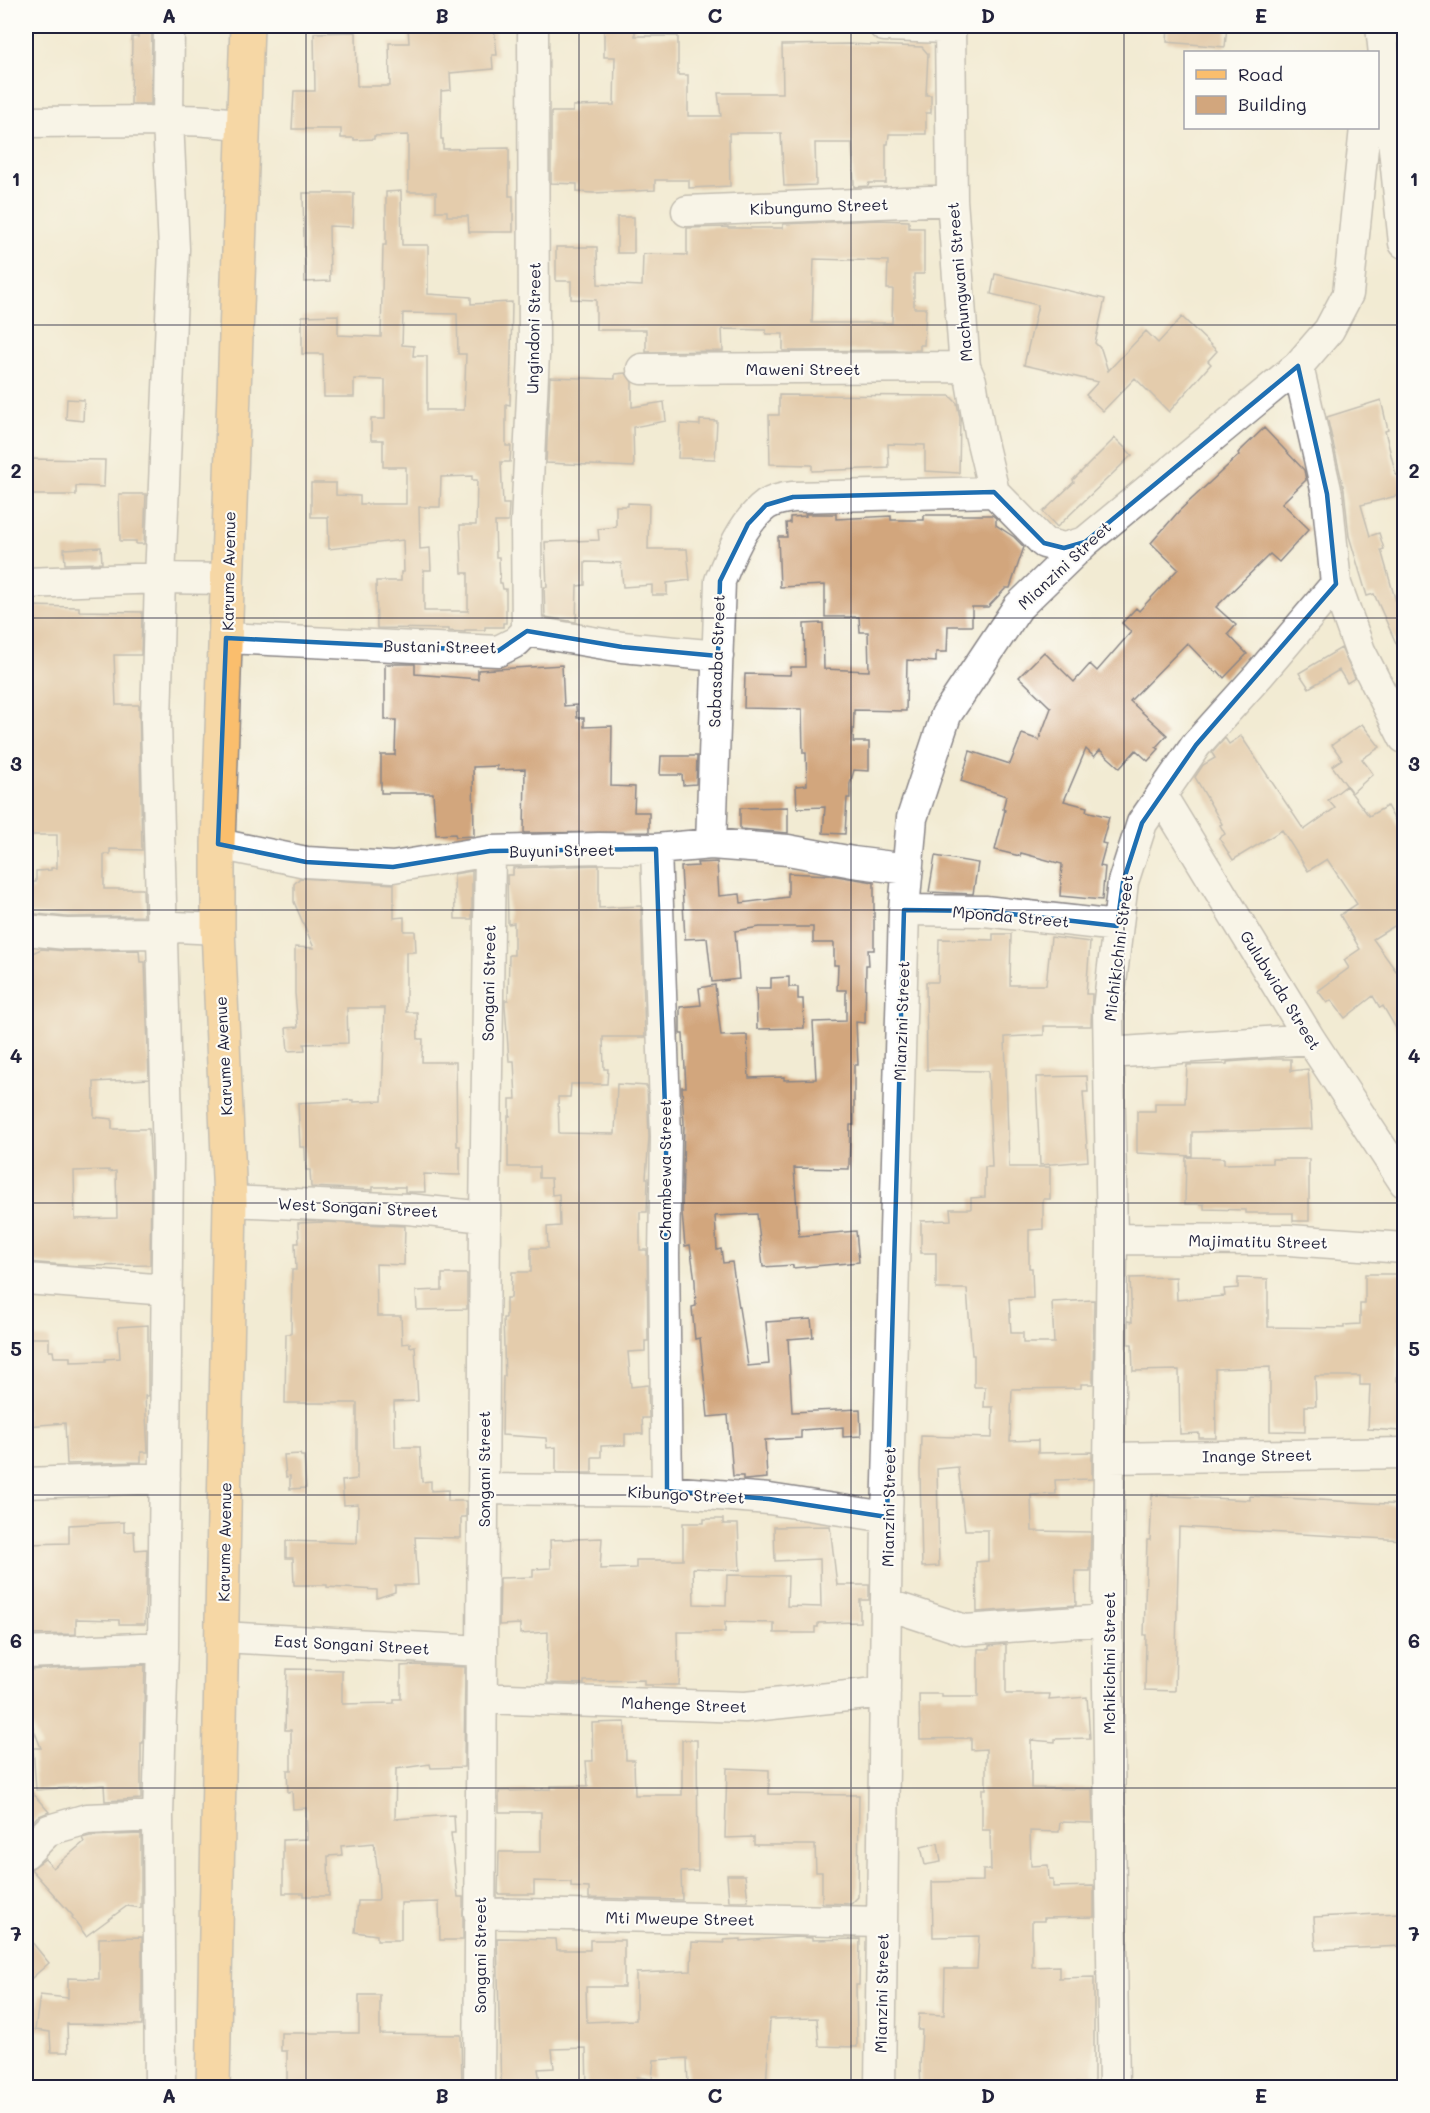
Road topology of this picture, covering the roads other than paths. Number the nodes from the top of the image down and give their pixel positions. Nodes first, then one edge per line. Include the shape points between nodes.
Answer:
1 (169, 26) edge
2 (247, 26) edge
3 (533, 26) edge
4 (884, 26) edge
5 (950, 26) edge
6 (1380, 26) edge
7 (1374, 51) edge
8 (175, 121) junction
9 (26, 122) edge
10 (229, 123) junction
11 (1365, 129) edge
12 (952, 200) junction
13 (687, 211) dead end
14 (1404, 243) edge
15 (1298, 366) junction
16 (965, 367) junction
17 (642, 369) dead end
18 (994, 492) junction
19 (1085, 542) junction
20 (195, 579) junction
21 (26, 583) edge
22 (1336, 584) junction
23 (527, 631) junction
24 (226, 638) junction
25 (718, 656) junction
26 (1404, 738) edge
27 (1161, 795) junction
28 (218, 844) junction
29 (711, 844) junction
30 (656, 849) junction
31 (490, 851) junction
32 (908, 869) junction
33 (904, 910) junction
34 (1118, 927) junction
35 (189, 929) junction
36 (26, 930) edge
37 (1310, 1039) junction
38 (1109, 1053) junction
39 (1404, 1182) edge
40 (230, 1201) junction
41 (485, 1217) junction
42 (1112, 1239) junction
43 (1404, 1248) edge
44 (26, 1279) edge
45 (167, 1290) junction
46 (1404, 1453) edge
47 (1110, 1458) junction
48 (165, 1478) junction
49 (26, 1483) edge
50 (483, 1489) junction
51 (667, 1491) junction
52 (887, 1517) junction
53 (886, 1604) junction
54 (1107, 1620) junction
55 (222, 1637) junction
56 (164, 1647) junction
57 (482, 1651) junction
58 (26, 1653) edge
59 (885, 1692) junction
60 (482, 1698) junction
61 (158, 1816) junction
62 (26, 1853) edge
63 (479, 1913) junction
64 (882, 1922) junction
65 (160, 2088) edge
66 (213, 2088) edge
67 (479, 2088) edge
68 (880, 2088) edge
69 (1114, 2088) edge

1 - 8 street
2 - 10 main road, Karume Avenue
3 - 23 street, Ungindoni Street via 534,354 527,493
4 - 5 street
5 - 12 street, Machungwani Street
6 - 7 street
6 - 14 street
8 - 9 street
8 - 10 street
8 - 20 street via 174,249
10 - 20 main road, Karume Avenue
11 - 15 street, Mianzini Street via 1348,294 1329,330
12 - 13 street, Kibungumo Street
12 - 16 street, Machungwani Street
15 - 19 street, Mianzini Street
15 - 22 street via 1327,494
16 - 17 street, Maweni Street
16 - 18 street, Machungwani Street
18 - 19 street via 1044,543 1064,549
18 - 25 street, Sabasaba Street via 793,497 766,505 748,524 720,580
19 - 32 street, Mianzini Street via 1018,608 946,715 912,818
20 - 21 street
20 - 24 main road, Karume Avenue
20 - 35 street via 156,721
22 - 26 street via 1360,651
22 - 27 street, Michikichini Street via 1196,745
23 - 24 street, Bustani Street via 498,651
23 - 25 street via 622,647
24 - 28 main road, Karume Avenue
25 - 29 street, Sabasaba Street
27 - 34 street, Michikichini Street via 1142,823 1132,853 1123,882
27 - 37 street, Gulubwida Street
28 - 31 street, Buyuni Street via 306,862 393,867
28 - 35 main road, Karume Avenue
29 - 30 street, Buyuni Street
29 - 32 street, Buyuni Street via 788,850
30 - 31 street, Buyuni Street
30 - 51 street, Chambewa Street via 666,1137
31 - 41 street, Songani Street
32 - 33 street, Mianzini Street
33 - 34 street, Mponda Street via 985,911
33 - 52 street, Mianzini Street
34 - 38 street, Michikichini Street via 1108,1009
35 - 36 street via 66,934
35 - 40 main road, Karume Avenue
35 - 45 street via 168,1158
37 - 38 street
37 - 39 street, Gulubwida Street
38 - 42 street, Michikichini Street
40 - 41 street, West Songani Street via 408,1209
40 - 55 main road, Karume Avenue
41 - 50 street, Songani Street
42 - 43 street, Majimatitu Street via 1289,1240
42 - 47 street, Mchikichini Street
44 - 45 street
45 - 48 street
46 - 47 street, Inange Street
47 - 54 street, Mchikichini Street
48 - 49 street
48 - 56 street
50 - 51 street, Kibungo Street
50 - 57 street, Songani Street
51 - 52 street, Kibungo Street via 769,1499
52 - 53 street, Mianzini Street
53 - 54 street via 965,1630
53 - 59 street, Mianzini Street
54 - 69 street, Mchikichini Street
55 - 57 street, East Songani Street
55 - 66 main road, Karume Avenue
56 - 58 street
56 - 61 street
57 - 60 street, Songani Street
59 - 60 street, Mahenge Street via 745,1707
59 - 64 street, Mianzini Street
60 - 63 street, Songani Street
61 - 62 street via 87,1819 49,1830
61 - 65 street
63 - 64 street, Mti Mweupe Street
63 - 67 street, Songani Street
64 - 68 street, Mianzini Street

